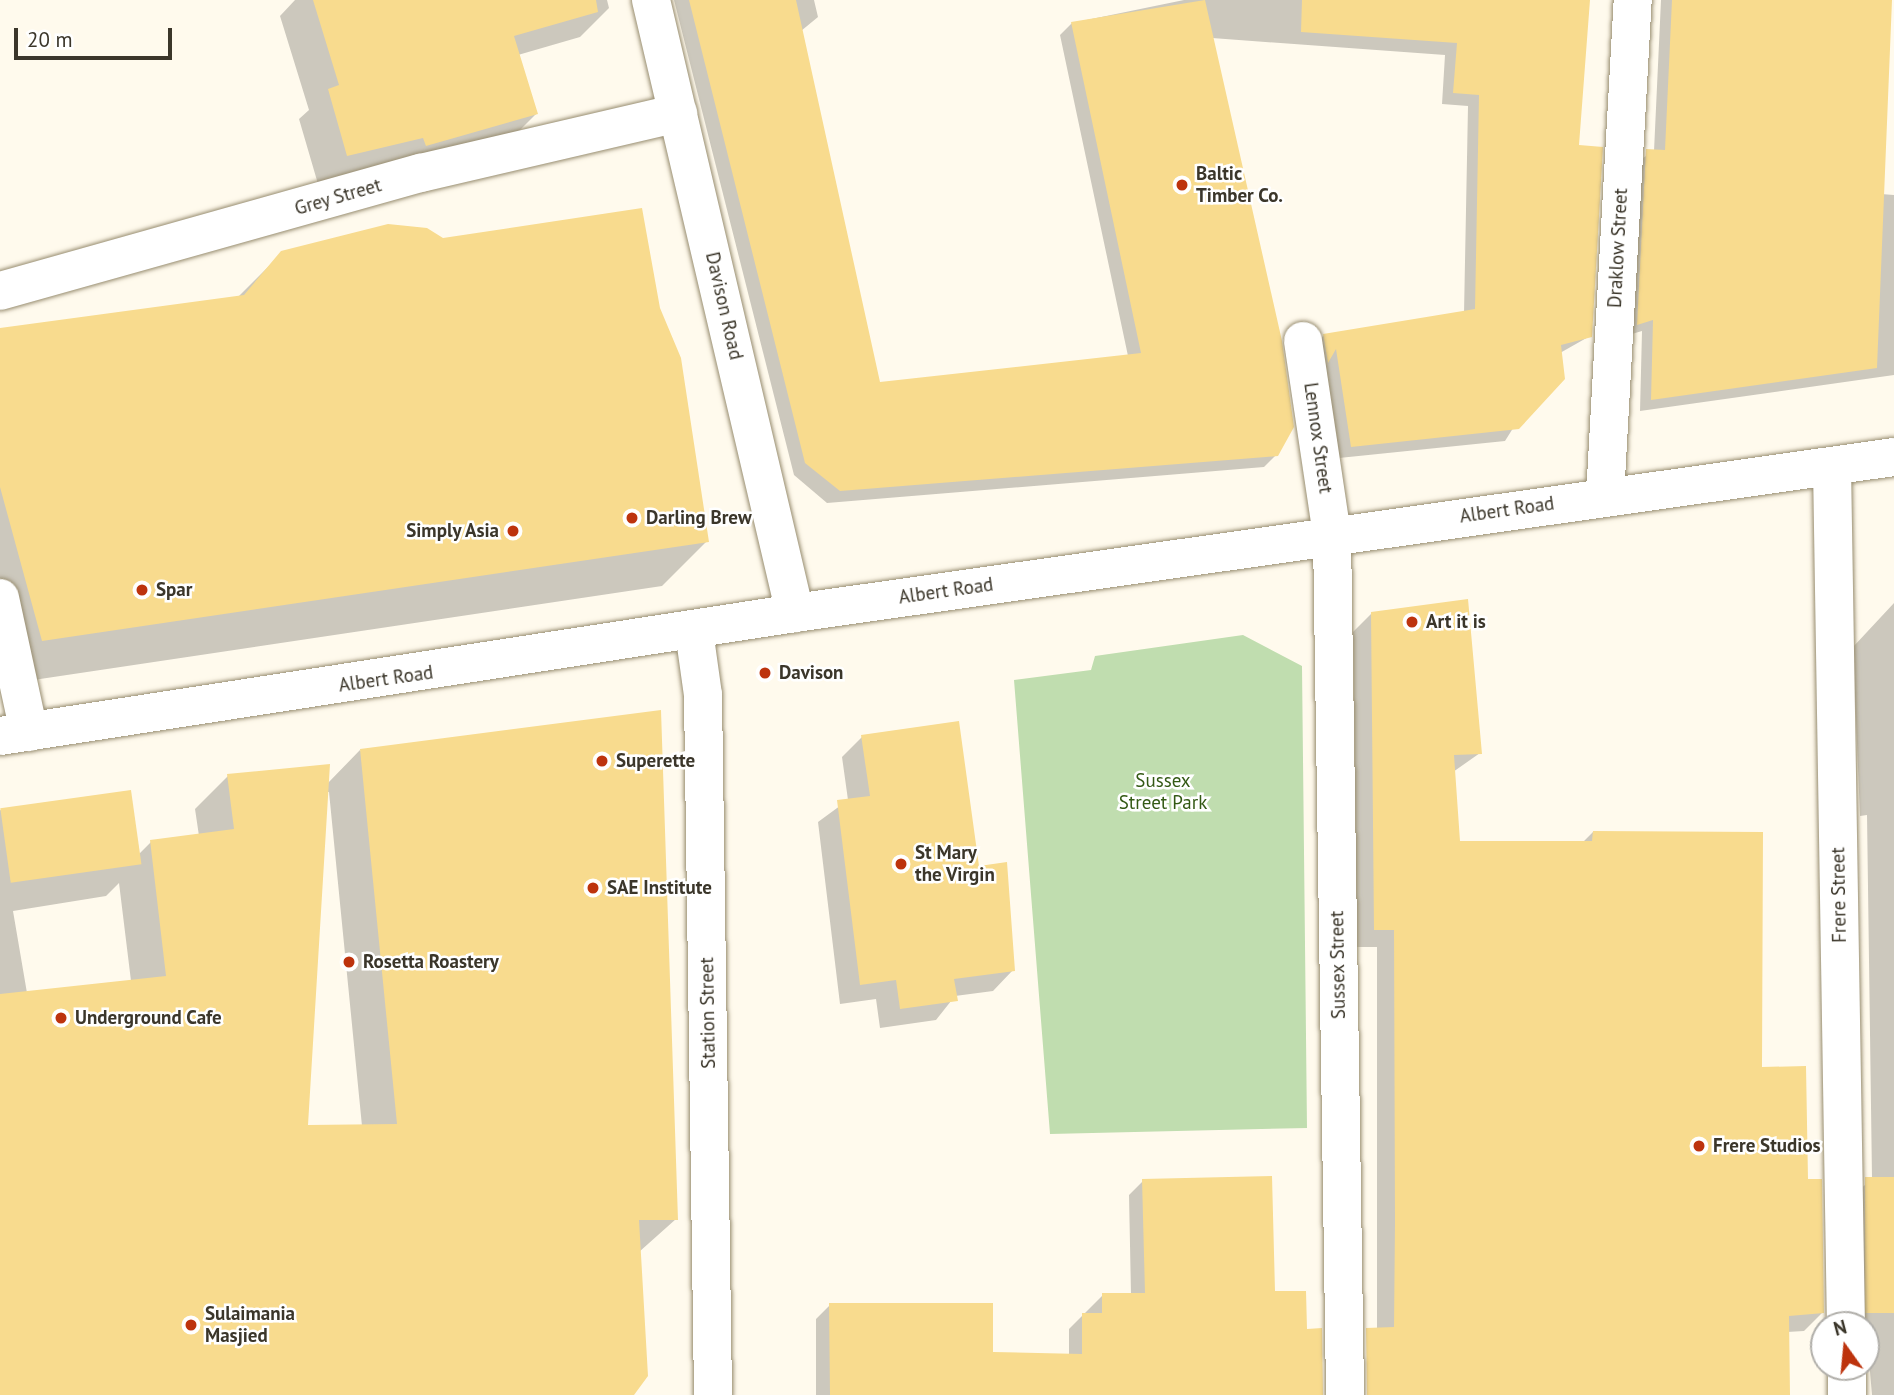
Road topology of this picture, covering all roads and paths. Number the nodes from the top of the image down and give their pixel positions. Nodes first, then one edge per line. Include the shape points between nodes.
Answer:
1 (651, 0) edge
2 (1633, 0) edge
3 (678, 113) junction
4 (0, 292) edge
5 (1303, 341) dead end
6 (1894, 457) edge
7 (1832, 466) junction
8 (1605, 496) junction
9 (1332, 535) junction
10 (0, 598) edge
11 (795, 613) junction
12 (694, 631) junction
13 (15, 734) edge
14 (1846, 1311) edge
15 (713, 1395) edge
16 (1345, 1395) edge

1 - 3 street, Davison Road
2 - 8 street, Draklow Street
3 - 4 street, Grey Street via 421,173
3 - 11 street, Davison Road
5 - 9 street, Lennox Street
6 - 7 street, Albert Road
7 - 8 street, Albert Road
7 - 14 street, Frere Street
8 - 9 street, Albert Road
9 - 11 street, Albert Road
9 - 16 street, Sussex Street
10 - 13 street
11 - 12 street, Albert Road
12 - 13 street, Albert Road
12 - 15 street, Station Street via 703,695 723,1136

